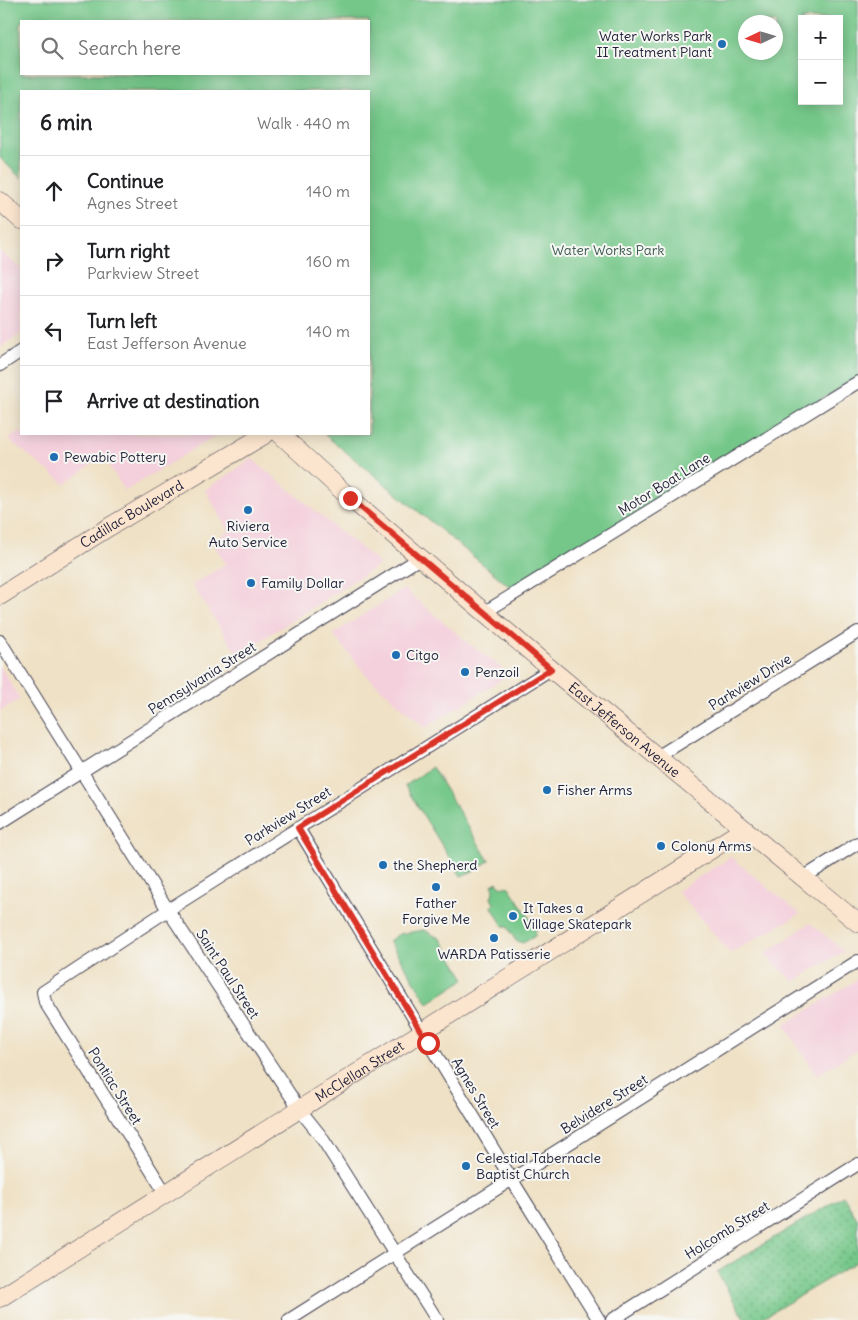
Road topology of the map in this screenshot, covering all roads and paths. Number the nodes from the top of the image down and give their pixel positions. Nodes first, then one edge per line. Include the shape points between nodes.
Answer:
1 (0, 201) edge
2 (20, 219) edge
3 (20, 352) edge
4 (0, 365) edge
5 (858, 382) edge
6 (264, 435) edge
7 (281, 435) edge
8 (420, 558) junction
9 (0, 596) edge
10 (485, 612) junction
11 (858, 632) edge
12 (0, 641) edge
13 (551, 669) junction
14 (657, 757) junction
15 (82, 772) junction
16 (0, 823) edge
17 (298, 828) junction
18 (744, 829) junction
19 (858, 843) edge
20 (803, 878) junction
21 (168, 910) junction
22 (858, 923) edge
23 (858, 961) edge
24 (43, 992) joint
25 (422, 1033) junction
26 (300, 1110) junction
27 (858, 1164) edge
28 (512, 1180) junction
29 (166, 1194) junction
30 (395, 1254) junction
31 (0, 1298) edge
32 (289, 1320) edge
33 (437, 1320) edge
34 (599, 1320) edge
35 (612, 1320) edge

1 - 2 street
3 - 4 street
5 - 10 street, Motor Boat Lane
6 - 9 street, Cadillac Boulevard
7 - 8 street, East Jefferson Avenue
8 - 10 street, East Jefferson Avenue
8 - 15 street, Pennsylvania Street
10 - 13 street, East Jefferson Avenue
11 - 14 street, Parkview Drive
12 - 15 street, Saint Paul Street
13 - 14 street, East Jefferson Avenue
13 - 17 street, Parkview Street
14 - 18 street, East Jefferson Avenue
15 - 16 street, Pennsylvania Street
15 - 21 street, Saint Paul Street
17 - 21 street, Parkview Street
17 - 25 street, Agnes Street
18 - 20 street, East Jefferson Avenue
18 - 25 street, McClellan Street
19 - 20 street
20 - 22 street, East Jefferson Avenue
21 - 24 street, Parkview Street
21 - 26 street, Saint Paul Street
23 - 28 street, Belvidere Street
24 - 29 street, Pontiac Street via 45,1002
25 - 26 street, McClellan Street
25 - 28 street, Agnes Street
26 - 29 street, McClellan Street
26 - 30 street, Saint Paul Street via 320,1135
27 - 35 street, Holcomb Street
28 - 30 street, Belvidere Street
28 - 34 street, Agnes Street
29 - 31 street, McClellan Street
30 - 32 street, Belvidere Street
30 - 33 street, Saint Paul Street

